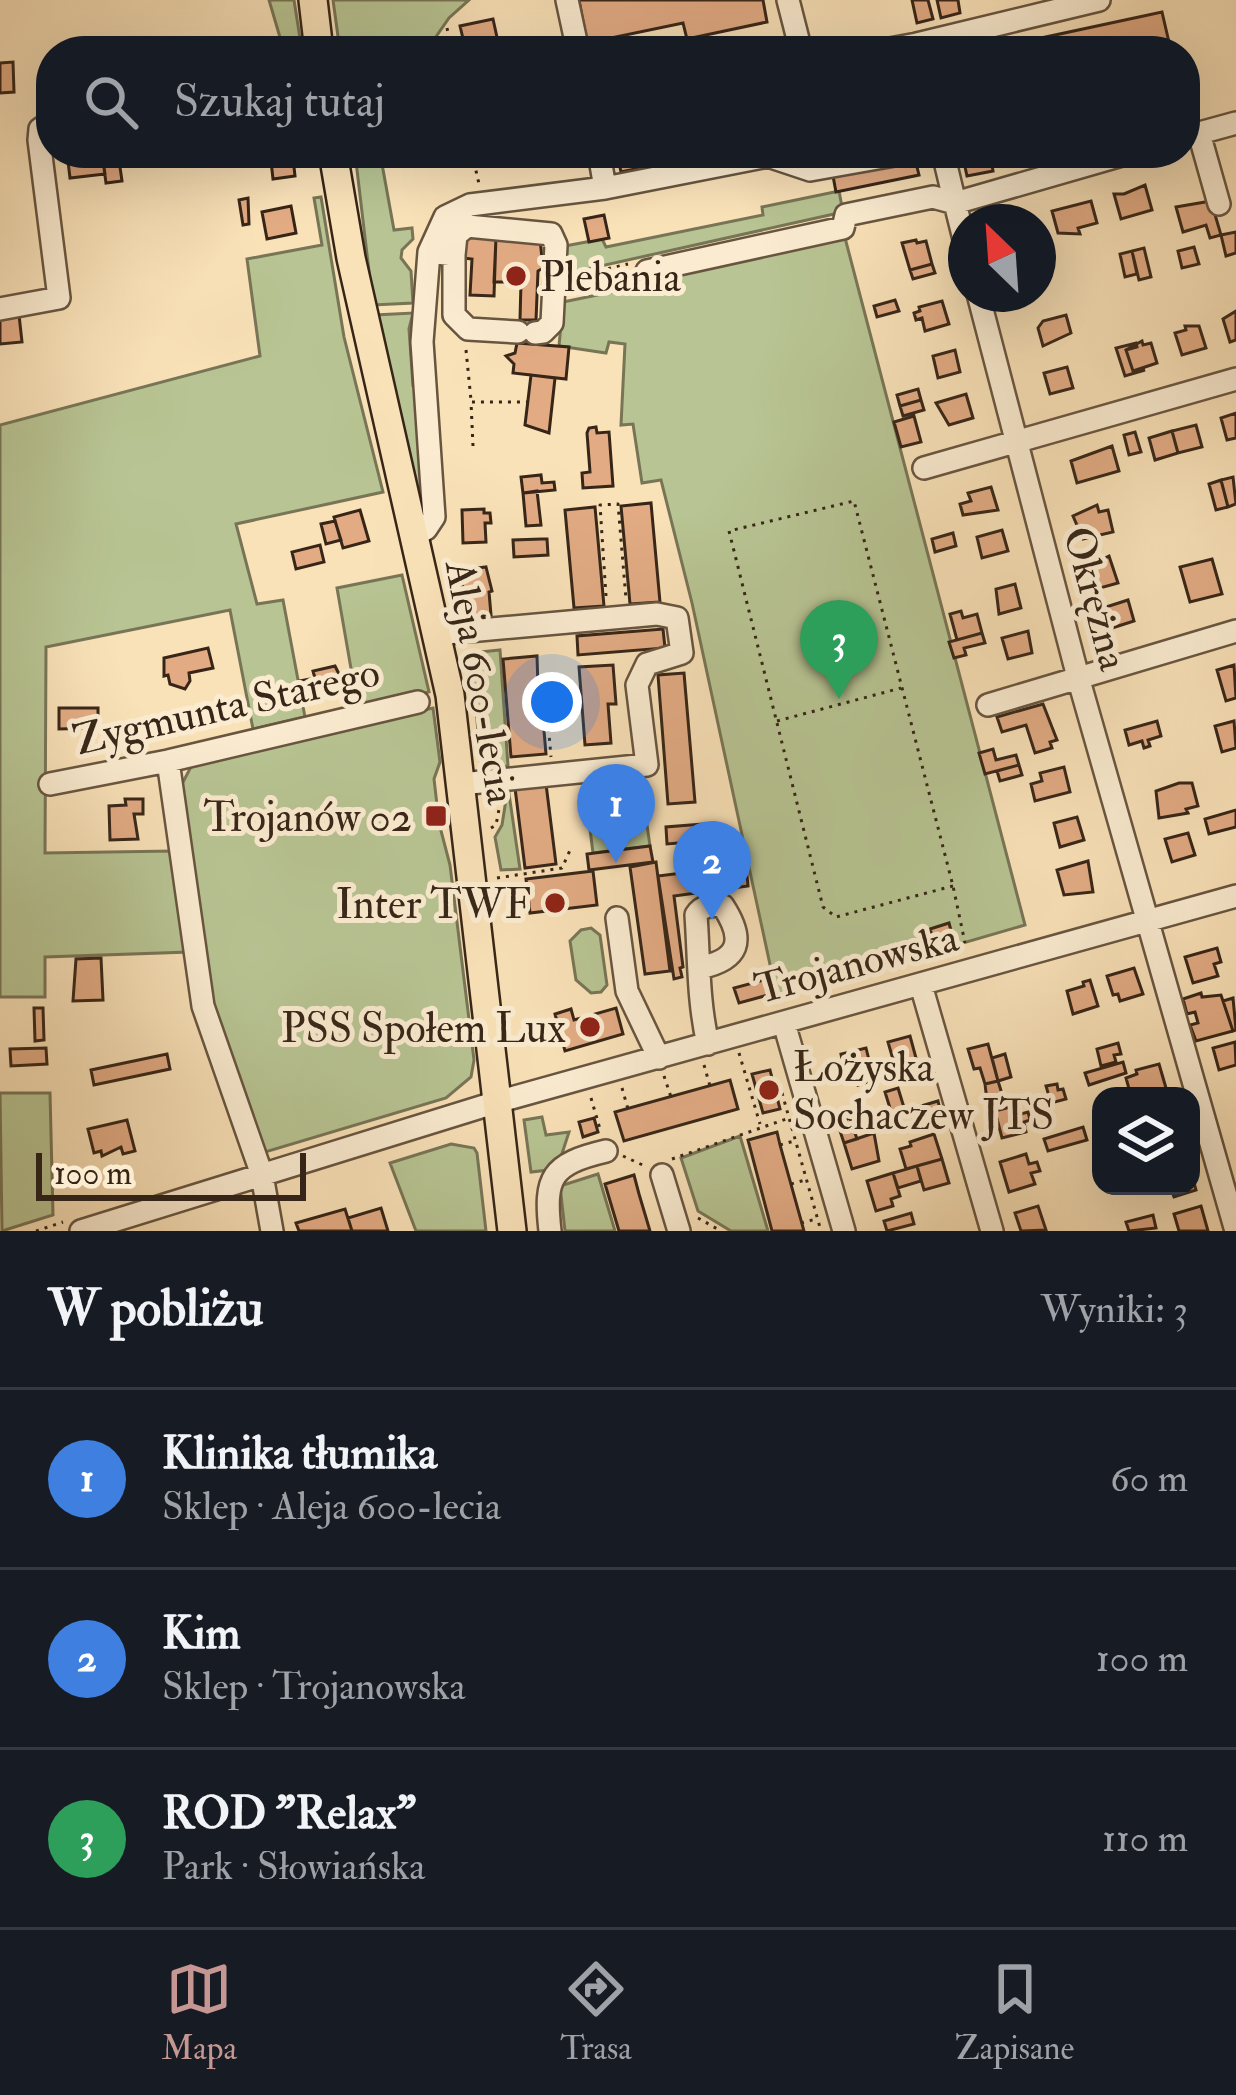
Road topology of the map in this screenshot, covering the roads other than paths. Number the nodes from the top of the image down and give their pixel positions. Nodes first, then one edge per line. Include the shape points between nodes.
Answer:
1 (313, 0) edge
2 (567, 0) edge
3 (788, 0) edge
4 (1100, 0) edge
5 (317, 36) edge
6 (575, 36) edge
7 (797, 36) edge
8 (960, 36) edge
9 (1236, 123) edge
10 (1200, 133) edge
11 (1200, 155) edge
12 (43, 168) edge
13 (336, 168) edge
14 (602, 168) edge
15 (707, 168) edge
16 (947, 168) edge
17 (1076, 168) edge
18 (605, 188) junction
19 (955, 202) junction
20 (1219, 204) dead end
21 (429, 252) junction
22 (454, 255) junction
23 (647, 271) dead end
24 (0, 310) edge
25 (982, 312) edge
26 (1236, 379) edge
27 (1015, 442) junction
28 (924, 468) dead end
29 (412, 535) junction
30 (1236, 631) edge
31 (436, 634) junction
32 (1078, 677) junction
33 (418, 703) dead end
34 (988, 705) dead end
35 (168, 761) junction
36 (50, 784) dead end
37 (460, 784) junction
38 (1236, 896) edge
39 (617, 918) dead end
40 (1146, 922) junction
41 (700, 968) dead end
42 (921, 985) junction
43 (784, 1023) junction
44 (706, 1054) junction
45 (662, 1066) junction
46 (497, 1102) junction
47 (606, 1151) road end
48 (660, 1167) road end
49 (262, 1175) junction
50 (81, 1231) edge
51 (272, 1231) edge
52 (512, 1231) edge
53 (550, 1231) edge
54 (679, 1231) edge
55 (844, 1231) edge
56 (992, 1231) edge
57 (1236, 1231) edge

1 - 5 main road
2 - 6 street
3 - 7 street
4 - 8 street
9 - 10 street
11 - 20 street
12 - 24 street via 59,298
13 - 29 main road, Aleja 600-lecia
14 - 18 street
15 - 18 street
16 - 19 street
17 - 19 street
18 - 21 street via 457,209 436,230
19 - 23 street via 933,197 847,215 843,228
21 - 22 street
21 - 29 street via 422,341 434,517
22 - 22 street via 466,226 551,234 552,323 526,333 466,328 452,310
25 - 27 street, Okrężna
26 - 27 street
27 - 28 street
27 - 32 street, Okrężna
29 - 31 main road, Aleja 600-lecia
30 - 32 street
31 - 37 main road, Aleja 600-lecia
31 - 37 street via 677,618 682,653 647,664 637,685 646,765
32 - 34 street
32 - 40 street, Okrężna
33 - 35 street, Zygmunta Starego
35 - 36 street, Zygmunta Starego
35 - 49 street via 203,1006
37 - 46 main road, Aleja 600-lecia
38 - 40 street, Trojanowska
39 - 45 street via 627,991
40 - 42 street, Trojanowska
40 - 57 street, Okrężna
41 - 44 street
42 - 43 street, Trojanowska
42 - 56 street
43 - 44 street, Trojanowska
43 - 55 street
44 - 45 street, Trojanowska
45 - 46 street, Trojanowska
46 - 49 street, Trojanowska
46 - 52 main road, Aleja 600-lecia
47 - 53 street via 552,1179
48 - 54 street
49 - 50 street, Trojanowska
49 - 51 street

